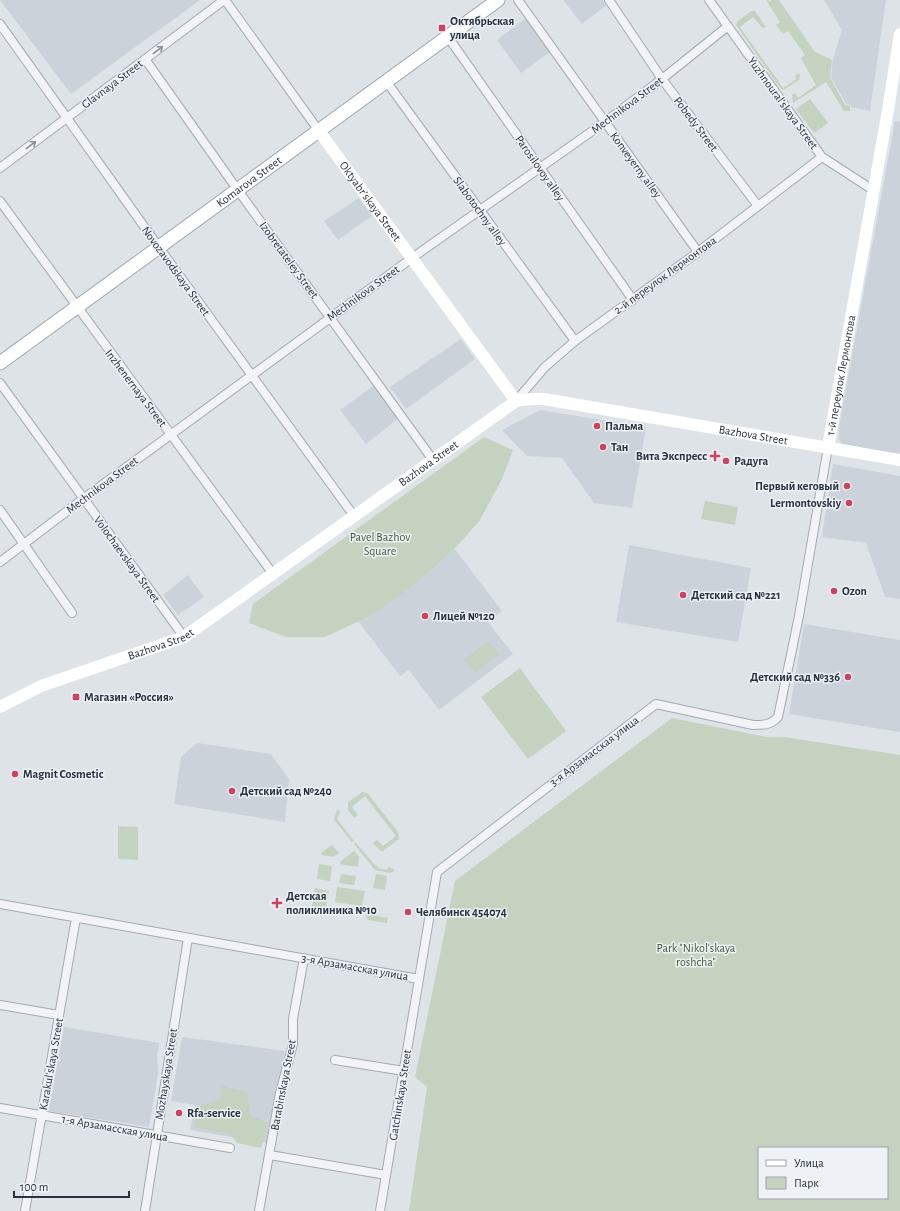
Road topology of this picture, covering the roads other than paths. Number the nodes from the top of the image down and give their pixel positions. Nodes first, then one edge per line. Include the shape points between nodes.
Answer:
1 (224, 0) edge
2 (498, 0) edge
3 (518, 0) edge
4 (609, 0) edge
5 (709, 0) edge
6 (0, 24) edge
7 (728, 26) junction
8 (900, 34) edge
9 (448, 37) junction
10 (145, 59) junction
11 (662, 79) junction
12 (386, 81) junction
13 (66, 118) junction
14 (605, 122) junction
15 (319, 131) junction
16 (822, 157) junction
17 (0, 168) edge
18 (540, 168) junction
19 (237, 189) junction
20 (874, 190) junction
21 (0, 201) edge
22 (758, 206) junction
23 (479, 210) junction
24 (158, 246) junction
25 (698, 252) junction
26 (412, 258) junction
27 (633, 300) junction
28 (76, 307) junction
29 (330, 317) junction
30 (575, 341) junction
31 (0, 363) edge
32 (252, 375) junction
33 (0, 383) edge
34 (516, 401) junction
35 (171, 434) junction
36 (828, 447) junction
37 (433, 460) junction
38 (900, 460) edge
39 (83, 499) junction
40 (0, 510) edge
41 (354, 516) junction
42 (24, 544) junction
43 (0, 562) edge
44 (273, 574) junction
45 (72, 613) dead end
46 (184, 638) junction
47 (0, 707) edge
48 (778, 716) joint
49 (0, 904) edge
50 (76, 918) junction
51 (188, 938) junction
52 (304, 958) junction
53 (419, 979) junction
54 (0, 1005) edge
55 (59, 1015) junction
56 (335, 1060) dead end
57 (404, 1071) junction
58 (0, 1108) edge
59 (42, 1115) junction
60 (157, 1135) junction
61 (230, 1148) dead end
62 (270, 1155) junction
63 (386, 1175) junction
64 (25, 1211) edge
65 (145, 1211) edge
66 (260, 1211) edge
67 (380, 1211) edge

10 -> 1 street, Glavnaya Street
1 - 15 street, Oktyabr'skaya Street
2 - 9 main road, Komarova Street
3 - 14 street, Konveyerny alley
4 - 11 street, Pobedy Street
5 - 7 street, Yuzhnoural'skaya Street
6 - 13 street, Novozavodskaya Street
7 - 11 street, Mechnikova Street
7 - 16 street, Yuzhnoural'skaya Street
8 - 20 main road, 1-й переулок Лермонтова
9 - 12 main road, Komarova Street
9 - 18 street, Parosilovoy alley
10 - 13 street, Glavnaya Street
10 - 19 street, Izobretateley Street
11 - 14 street, Mechnikova Street
11 - 22 street, Pobedy Street
12 - 15 main road, Komarova Street
12 - 23 street, Slabotochny alley
17 -> 13 street, Glavnaya Street
13 - 24 street, Novozavodskaya Street
14 - 18 street, Mechnikova Street
14 - 25 street, Konveyerny alley
15 - 19 main road, Komarova Street
15 - 26 main road, Oktyabr'skaya Street
16 - 20 street, Yuzhnoural'skaya Street
16 - 22 street, 2-й переулок Лермонтова
18 - 23 street, Mechnikova Street
18 - 27 street, Parosilovoy alley
19 - 24 main road, Komarova Street
19 - 29 street, Izobretateley Street
20 - 36 main road, 1-й переулок Лермонтова
21 - 28 street, Inzhenernaya Street
22 - 25 street, 2-й переулок Лермонтова
23 - 26 street, Mechnikova Street
23 - 30 street, Slabotochny alley
24 - 28 main road, Komarova Street
24 - 32 street, Novozavodskaya Street
25 - 27 street, 2-й переулок Лермонтова
26 - 29 street, Mechnikova Street
26 - 34 main road, Oktyabr'skaya Street
27 - 30 street, 2-й переулок Лермонтова
28 - 31 main road, Komarova Street
28 - 35 street, Inzhenernaya Street
29 - 32 street, Mechnikova Street
29 - 37 street, Izobretateley Street
30 - 34 street, 2-й переулок Лермонтова via 545,367
32 - 35 street, Mechnikova Street
32 - 41 street, Novozavodskaya Street
33 - 39 street, Volochaevskaya Street
34 - 36 main road, Bazhova Street via 544,399
34 - 37 main road, Bazhova Street
35 - 39 street, Mechnikova Street
35 - 44 street, Inzhenernaya Street
36 - 38 main road, Bazhova Street
36 - 48 street, 1-й переулок Лермонтова via 799,616
37 - 41 main road, Bazhova Street
39 - 42 street, Mechnikova Street
39 - 46 street, Volochaevskaya Street
40 - 42 street
41 - 44 main road, Bazhova Street
42 - 43 street, Mechnikova Street
42 - 45 street
44 - 46 main road, Bazhova Street
46 - 47 main road, Bazhova Street via 41,686
48 - 53 street, 3-я Арзамасская улица via 774,722 767,725 753,724 656,704 437,872
49 - 50 street, 3-я Арзамасская улица
50 - 51 street, 3-я Арзамасская улица
50 - 55 street, Karakul'skaya Street
51 - 52 street, 3-я Арзамасская улица
51 - 60 street, Mozhayskaya Street
52 - 53 street, 3-я Арзамасская улица
52 - 62 street, Barabinskaya Street via 293,1019 292,1044 280,1094
53 - 57 street, Gatchinskaya Street
54 - 55 street
55 - 59 street, Karakul'skaya Street
56 - 57 street
57 - 63 street, Gatchinskaya Street
58 - 59 street, 1-я Арзамасская улица
59 - 60 street, 1-я Арзамасская улица
59 - 64 street, Karakul'skaya Street
60 - 61 street, 1-я Арзамасская улица
60 - 65 street, Mozhayskaya Street
62 - 63 street
62 - 66 street, Barabinskaya Street
63 - 67 street, Gatchinskaya Street

